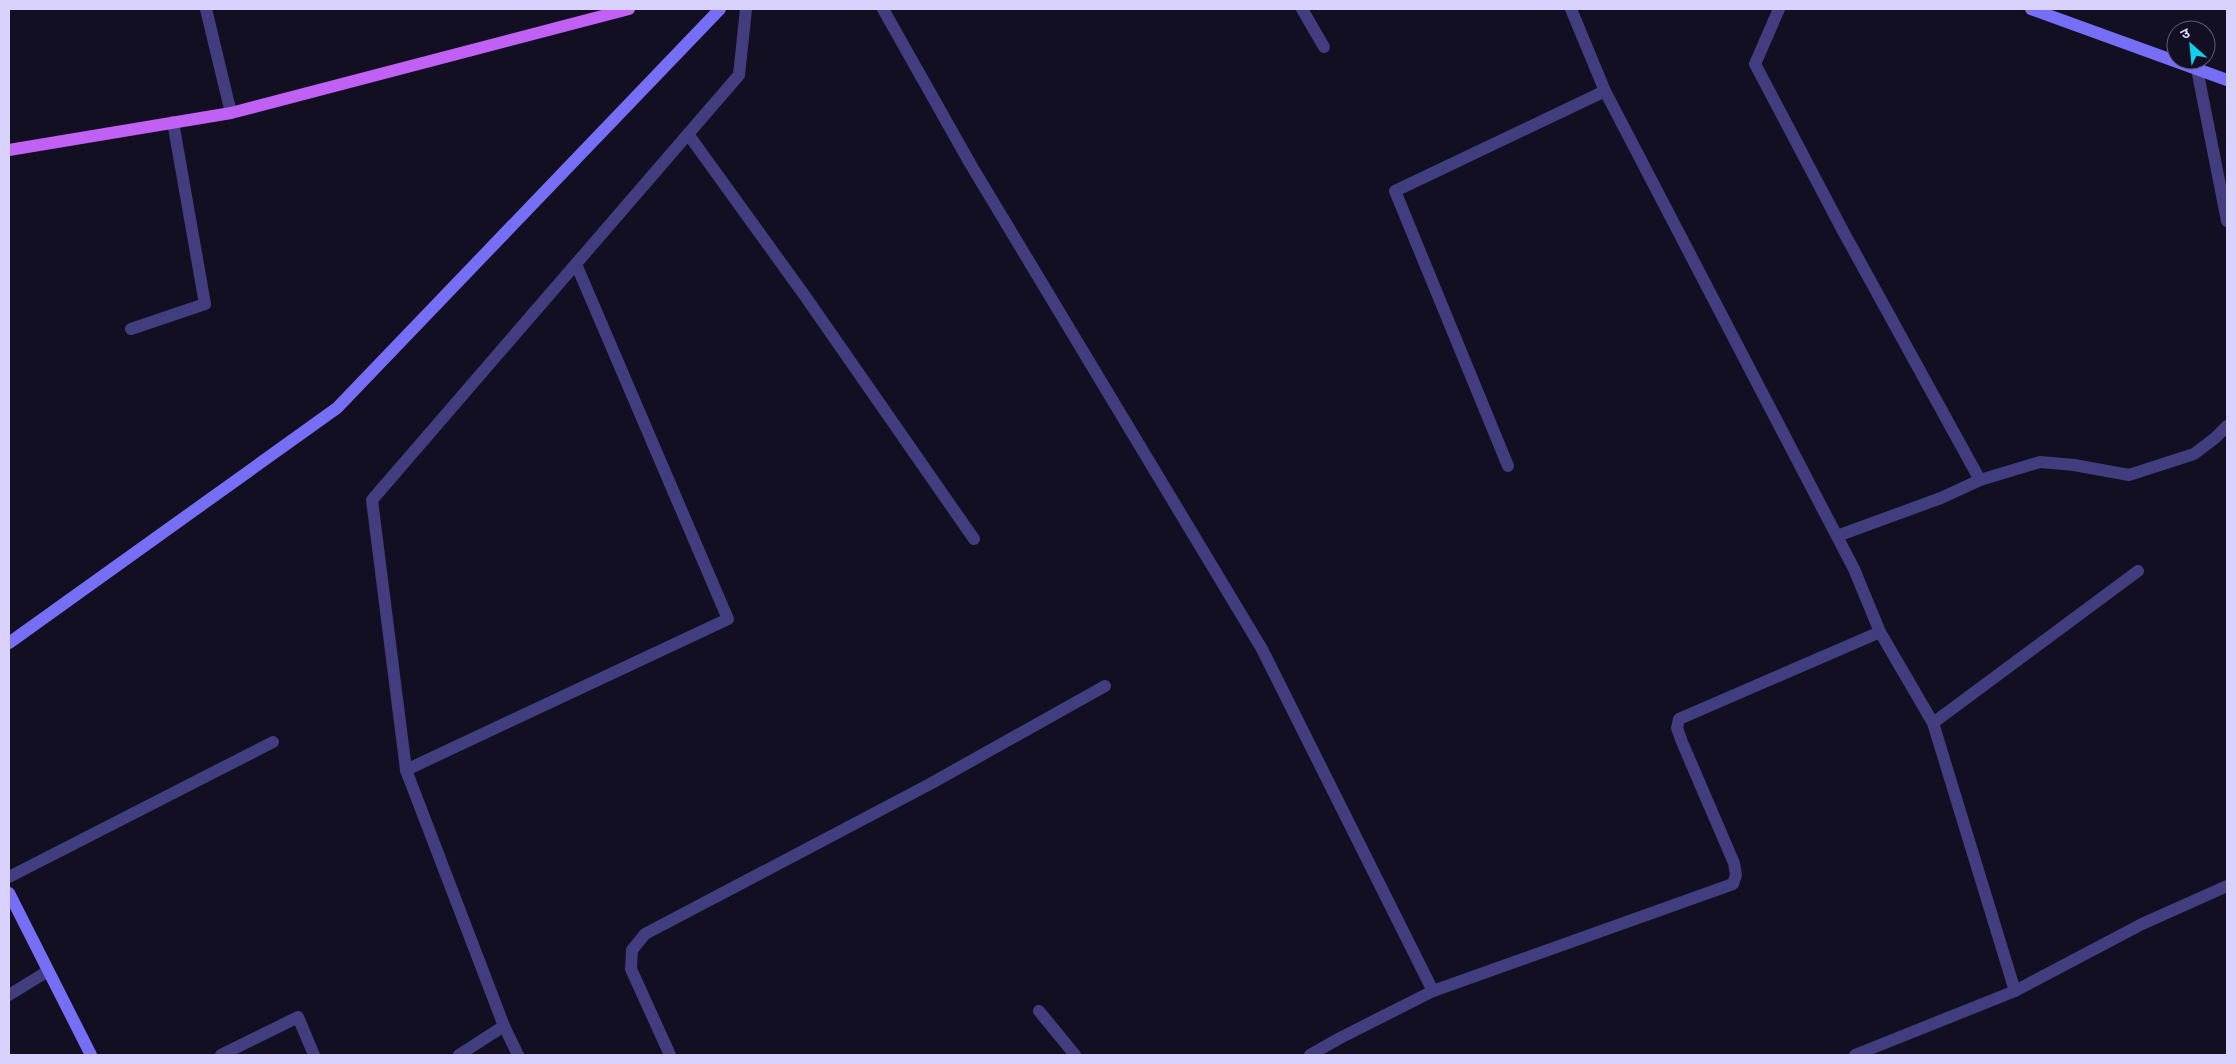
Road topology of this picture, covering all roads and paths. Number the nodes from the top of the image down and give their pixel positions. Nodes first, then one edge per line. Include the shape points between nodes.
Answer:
1 (206, 9) edge
2 (629, 9) edge
3 (720, 9) edge
4 (746, 9) edge
5 (883, 9) edge
6 (1302, 9) edge
7 (1571, 9) edge
8 (1779, 9) edge
9 (2031, 9) edge
10 (1324, 47) dead end
11 (2166, 58) edge
12 (2197, 70) edge
13 (2200, 70) edge
14 (2227, 80) edge
15 (1605, 91) junction
16 (230, 113) junction
17 (173, 122) junction
18 (688, 134) junction
19 (9, 150) edge
20 (2227, 221) edge
21 (576, 264) junction
22 (131, 329) dead end
23 (2227, 426) edge
24 (1508, 466) dead end
25 (1980, 480) junction
26 (1837, 536) junction
27 (974, 539) dead end
28 (2138, 572) dead end
29 (1880, 632) junction
30 (9, 642) edge
31 (1104, 686) dead end
32 (1933, 723) junction
33 (274, 742) dead end
34 (406, 770) junction
35 (9, 877) edge
36 (2227, 886) edge
37 (9, 893) edge
38 (48, 971) junction
39 (1434, 991) junction
40 (2015, 991) junction
41 (9, 995) edge
42 (1039, 1011) dead end
43 (504, 1026) junction
44 (91, 1055) edge
45 (221, 1055) edge
46 (314, 1055) edge
47 (459, 1055) edge
48 (518, 1055) edge
49 (670, 1055) edge
50 (1075, 1055) edge
51 (1310, 1055) edge
52 (1855, 1055) edge

1 - 16 street
2 - 16 main road
3 - 30 street via 337,408
4 - 18 street via 739,75
5 - 39 street via 976,174 1262,649
6 - 10 street
7 - 15 street
8 - 25 street via 1755,64
9 - 11 street
12 - 20 street
13 - 14 street
15 - 24 street via 1395,191
15 - 26 street
16 - 17 main road
17 - 19 main road
17 - 22 street via 204,304
18 - 21 street
18 - 27 street
21 - 34 street via 372,500
21 - 34 street via 728,619
23 - 25 street via 2194,454 2129,475 2040,462
25 - 26 street via 1941,498
26 - 29 street
28 - 32 street
29 - 32 street
29 - 39 street via 1679,719 1677,728 1734,862 1736,875 1733,884
31 - 49 street via 930,784 645,934 632,950 631,969
32 - 40 street
33 - 35 street
34 - 43 street
36 - 40 street via 2142,924
37 - 38 street
38 - 41 street
38 - 44 street
39 - 51 street
40 - 52 street
42 - 50 street
43 - 47 street
43 - 48 street
45 - 46 street via 298,1017

